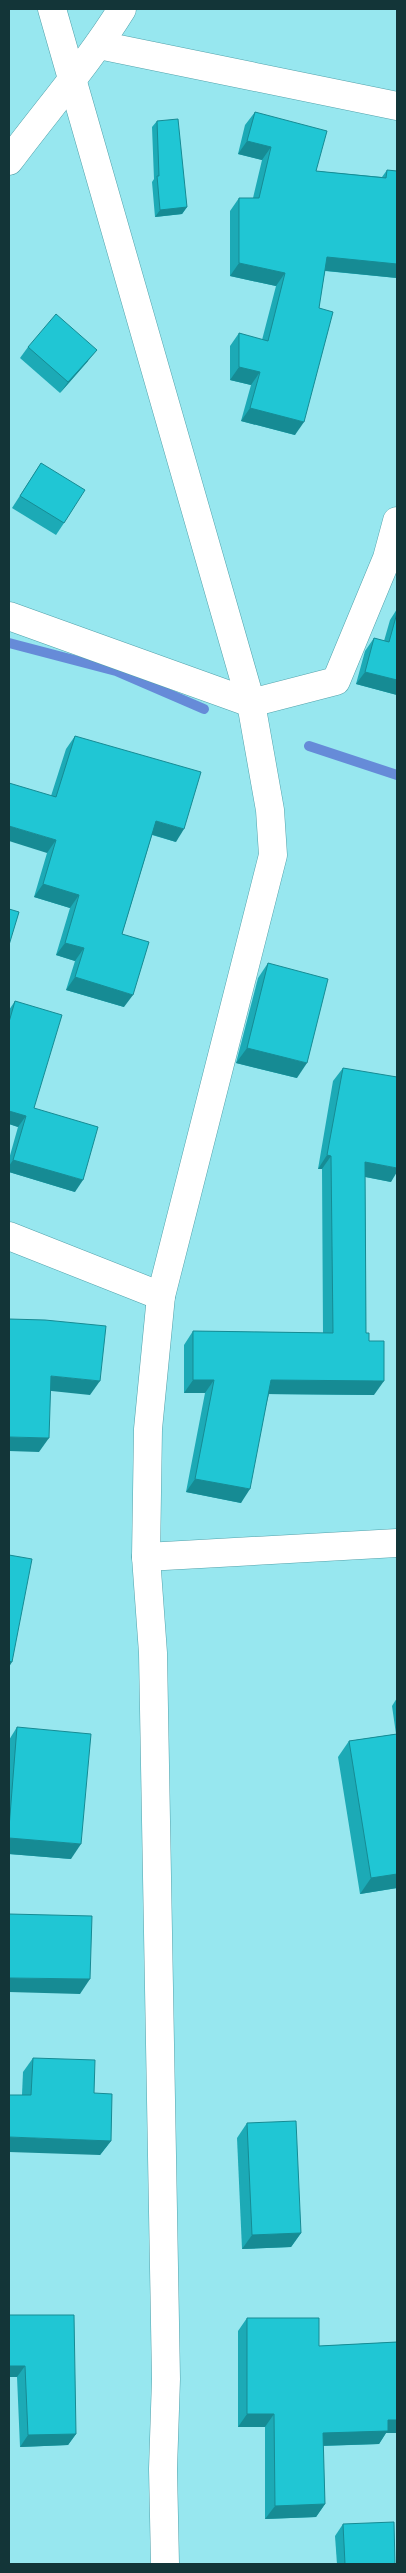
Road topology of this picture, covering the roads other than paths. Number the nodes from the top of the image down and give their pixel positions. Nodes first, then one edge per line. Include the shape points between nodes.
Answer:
1 (52, 9) edge
2 (122, 9) edge
3 (99, 45) junction
4 (71, 78) junction
5 (397, 106) edge
6 (9, 161) edge
7 (397, 521) edge
8 (9, 616) edge
9 (250, 703) junction
10 (9, 1236) edge
11 (161, 1296) junction
12 (397, 1543) edge
13 (146, 1556) junction
14 (164, 2564) edge

1 - 4 street
2 - 3 street
3 - 4 street
3 - 5 street
4 - 6 street
4 - 9 street
7 - 9 street via 387,558 336,681
8 - 9 street
9 - 11 street via 270,810 273,855
10 - 11 street
11 - 13 street via 148,1429
12 - 13 street
13 - 14 street via 153,1673 166,2369

